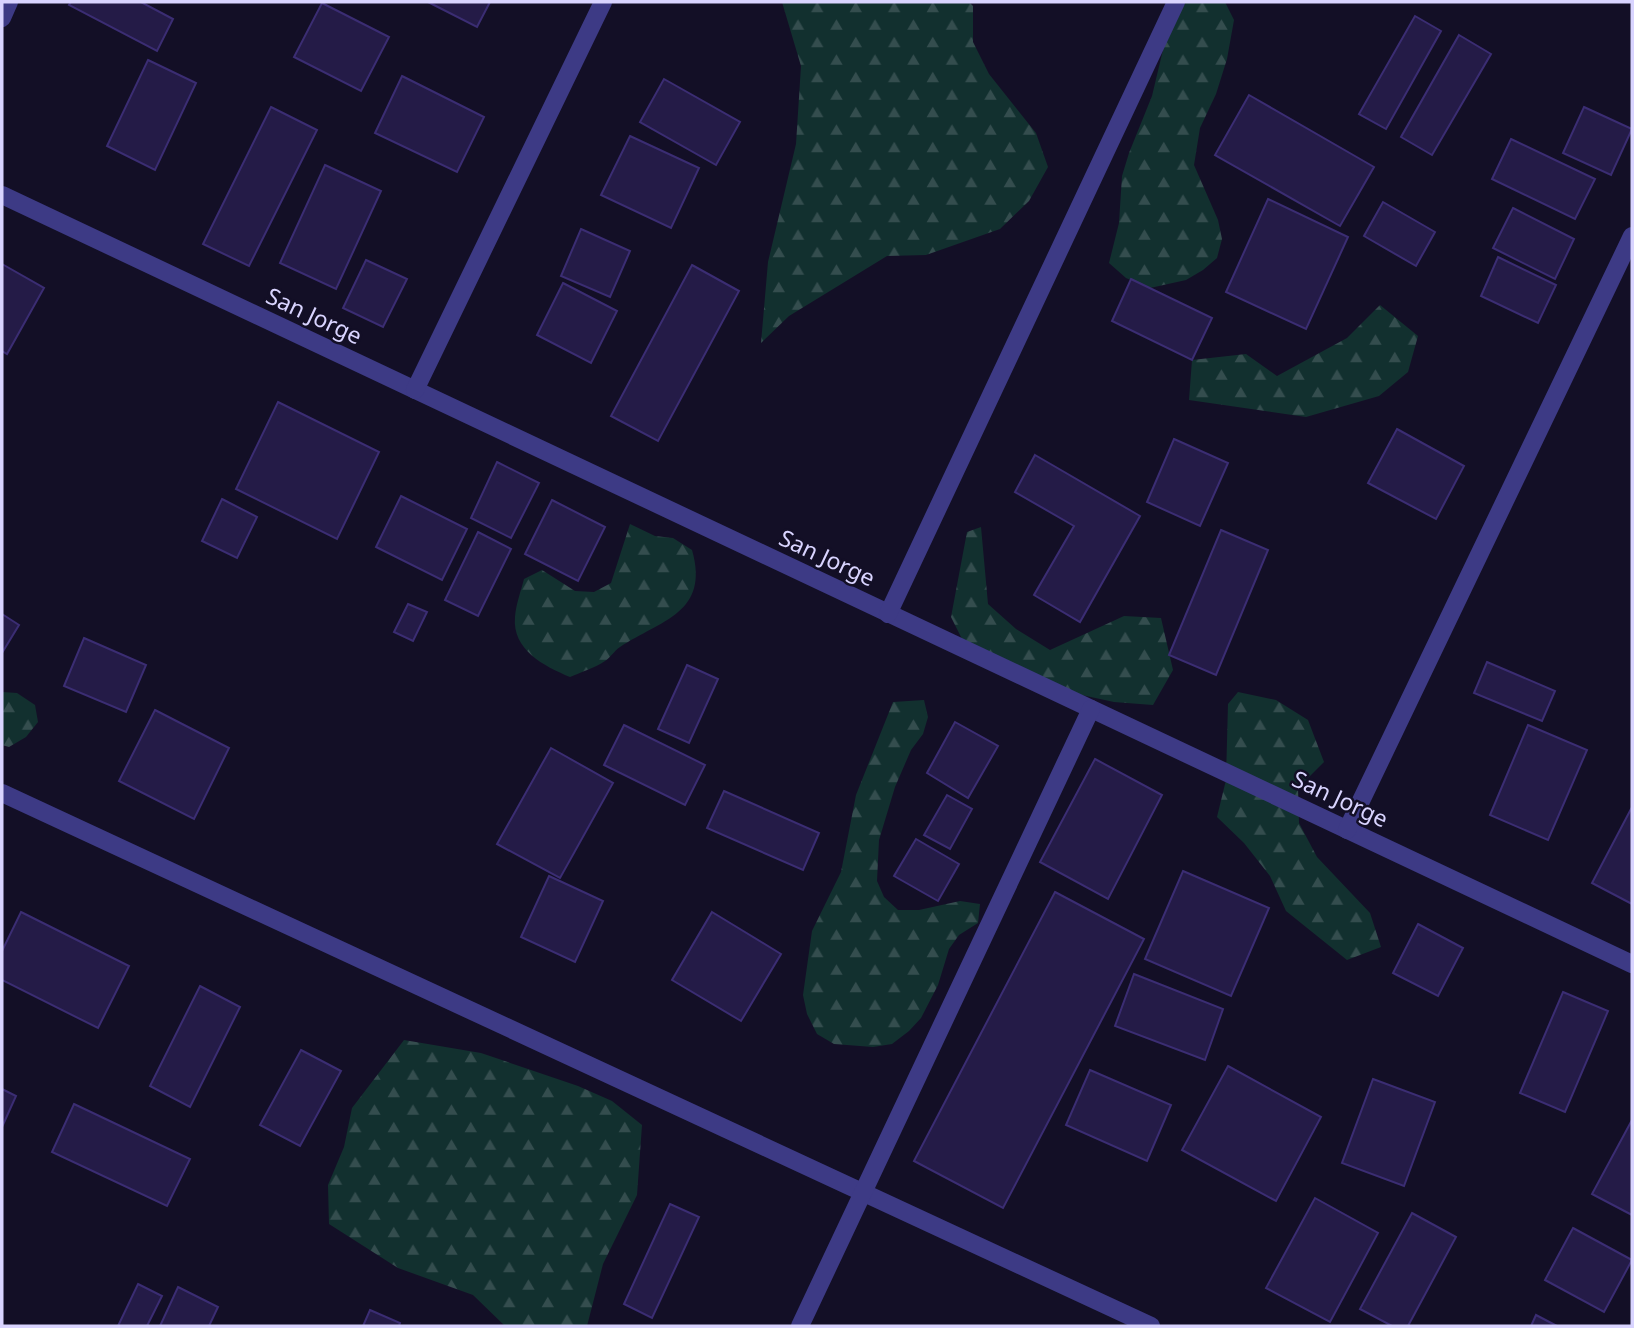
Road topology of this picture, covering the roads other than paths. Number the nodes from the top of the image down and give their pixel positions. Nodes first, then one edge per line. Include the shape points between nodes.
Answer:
1 (9, 2) edge
2 (603, 2) edge
3 (1176, 2) edge
4 (2, 18) edge
5 (2, 195) edge
6 (1632, 236) edge
7 (415, 390) junction
8 (888, 614) junction
9 (1091, 709) junction
10 (2, 793) edge
11 (1347, 830) junction
12 (1632, 964) edge
13 (863, 1193) junction
14 (800, 1326) edge
15 (1152, 1326) edge

1 - 4 street
2 - 7 street
3 - 8 street
5 - 7 street, San Jorge
6 - 11 street
7 - 8 street, San Jorge
8 - 9 street, San Jorge
9 - 11 street, San Jorge
9 - 13 street
10 - 13 street
11 - 12 street, San Jorge
13 - 14 street
13 - 15 street

